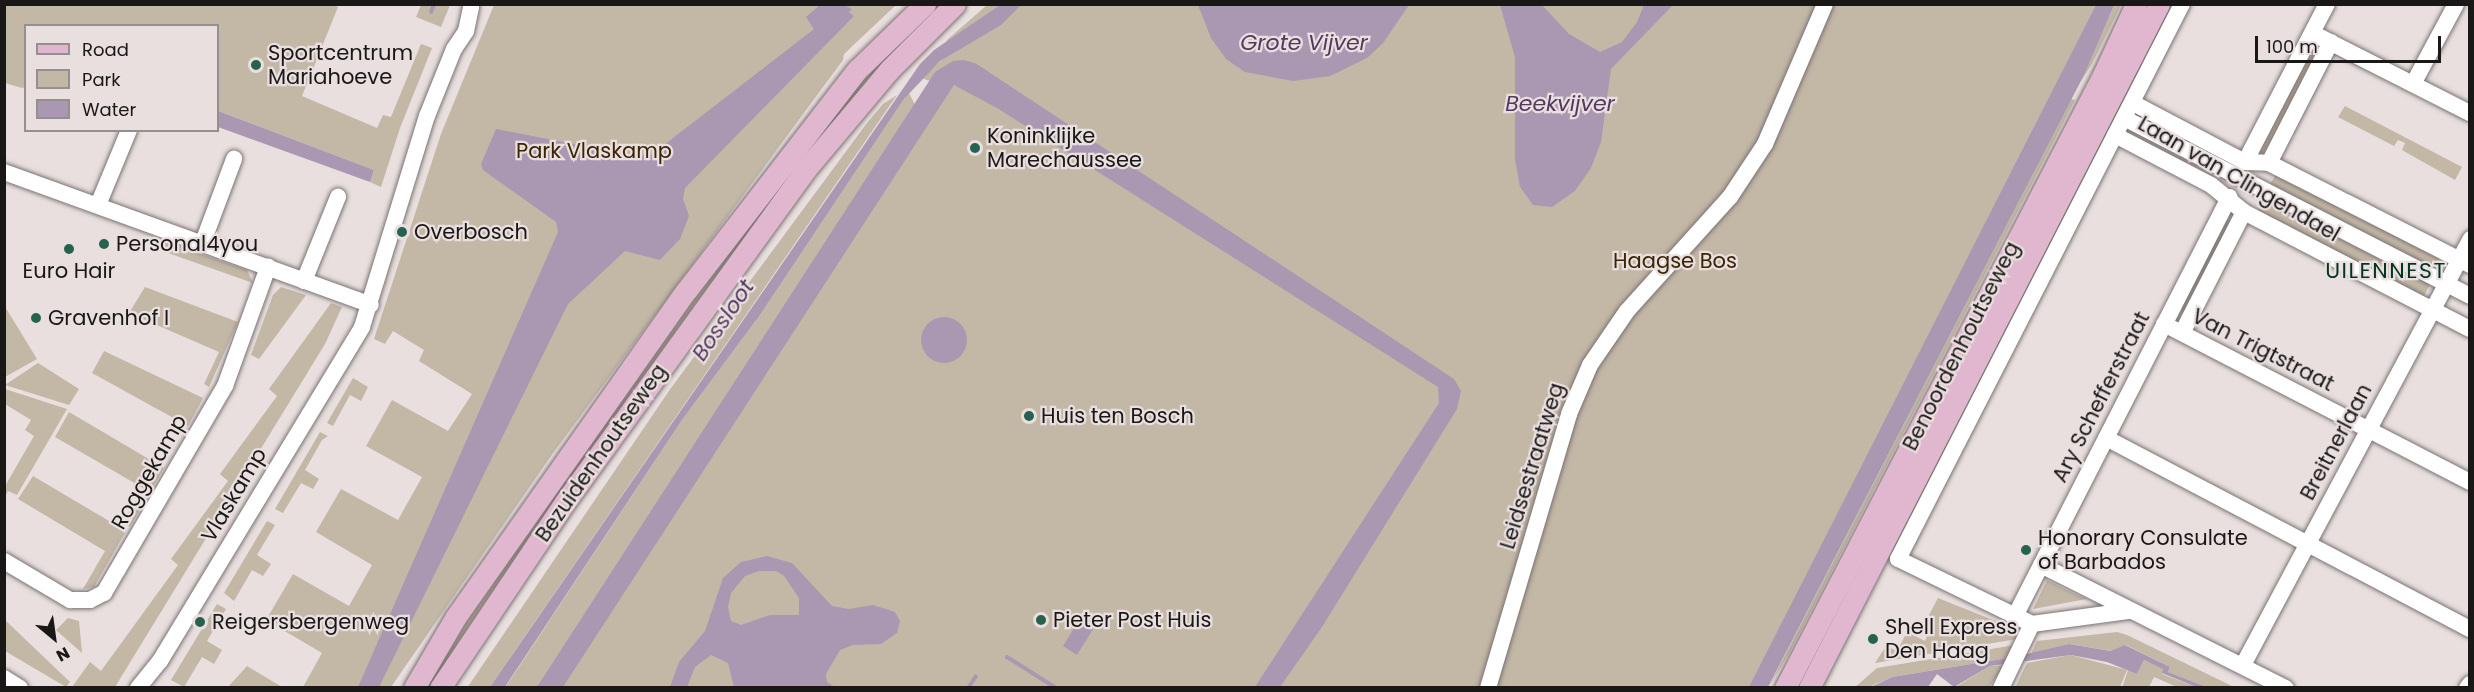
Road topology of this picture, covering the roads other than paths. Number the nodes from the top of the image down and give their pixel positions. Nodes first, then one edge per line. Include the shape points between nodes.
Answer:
1 (925, 4) edge
2 (955, 4) edge
3 (1825, 4) edge
4 (2136, 4) edge
5 (2160, 4) edge
6 (2182, 4) edge
7 (2327, 4) edge
8 (2456, 4) edge
9 (471, 6) edge
10 (2312, 33) junction
11 (2331, 42) junction
12 (2413, 84) junction
13 (2133, 103) junction
14 (2469, 113) edge
15 (2124, 118) junction
16 (128, 132) edge
17 (2115, 135) junction
18 (234, 159) dead end
19 (2258, 162) junction
20 (4, 172) edge
21 (2248, 182) junction
22 (338, 197) dead end
23 (98, 205) junction
24 (2236, 205) junction
25 (2469, 239) edge
26 (203, 242) junction
27 (2464, 262) edge
28 (268, 267) junction
29 (304, 281) junction
30 (2446, 284) junction
31 (2469, 296) edge
32 (367, 303) junction
33 (2432, 309) junction
34 (2164, 324) junction
35 (2469, 329) edge
36 (2182, 333) junction
37 (2368, 430) junction
38 (2106, 438) junction
39 (2469, 482) edge
40 (2307, 545) junction
41 (4, 561) edge
42 (2041, 565) junction
43 (2128, 611) junction
44 (2013, 618) junction
45 (2032, 624) junction
46 (2469, 629) edge
47 (2243, 665) junction
48 (4, 678) edge
49 (143, 684) edge
50 (2469, 684) edge
51 (20, 687) edge
52 (414, 687) edge
53 (440, 687) edge
54 (1488, 687) edge
55 (1785, 687) edge
56 (1809, 687) edge
57 (2001, 687) edge
58 (2286, 687) edge
59 (2467, 687) edge

1 - 52 main road, Bezuidenhoutseweg via 857,70 686,291 455,618
2 - 53 main road, Bezuidenhoutseweg via 889,70 806,169 565,502
3 - 54 street, Leidsestraatweg via 1765,144 1730,197 1627,311 1590,365 1569,414
4 - 55 main road, Benoordenhoutseweg via 2103,75
5 - 56 main road, Benoordenhoutseweg
6 - 13 street, Benoordenhoutseweg
7 - 10 street, Ary Schefferstraat
8 - 12 street
9 - 32 street, Vlaskamp via 464,38 454,49 427,116
10 - 11 street
10 - 19 street, Ary Schefferstraat
11 - 12 street
11 - 19 street, Ary Schefferstraat
12 - 14 street
13 - 15 street, Benoordenhoutseweg
13 - 19 street, Laan van Clingendael
15 - 17 street, Benoordenhoutseweg
15 - 21 street, Laan van Clingendael
16 - 23 street
17 - 24 street, Laan van Clingendael
17 - 44 street, Benoordenhoutseweg via 1898,559
18 - 26 street
19 - 21 street, Ary Schefferstraat
19 - 27 street, Laan van Clingendael
20 - 23 street
21 - 24 street, Ary Schefferstraat
21 - 30 street, Laan van Clingendael
22 - 29 street
23 - 26 street
24 - 33 street, Laan van Clingendael
24 - 34 street, Ary Schefferstraat
24 - 36 street, Ary Schefferstraat
25 - 27 street, Breitnerlaan
26 - 28 street
27 - 30 street, Breitnerlaan
28 - 29 street
28 - 41 street, Roggekamp via 225,386 104,593 90,600 70,600
29 - 32 street
30 - 31 street, Laan van Clingendael
30 - 33 street, Breitnerlaan
32 - 49 street, Vlaskamp via 355,322 356,332 339,368
33 - 35 street, Laan van Clingendael
33 - 37 street, Breitnerlaan
34 - 36 street, Van Trigtstraat
34 - 38 street, Ary Schefferstraat
36 - 37 street, Van Trigtstraat
37 - 39 street, Van Trigtstraat
37 - 40 street, Breitnerlaan
38 - 40 street
38 - 42 street, Ary Schefferstraat
40 - 46 street
40 - 47 street, Breitnerlaan
42 - 43 street
42 - 44 street, Ary Schefferstraat
43 - 45 street
43 - 47 street
44 - 45 street
45 - 57 street
47 - 58 street
48 - 51 street
50 - 59 street

